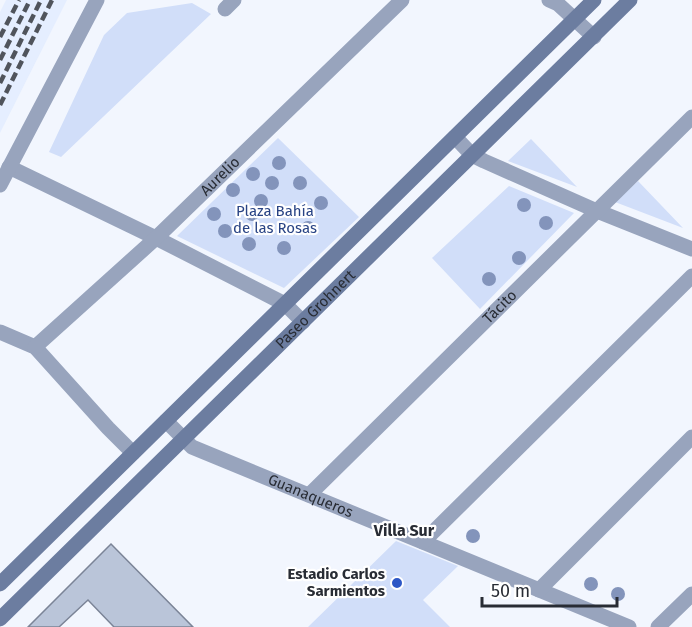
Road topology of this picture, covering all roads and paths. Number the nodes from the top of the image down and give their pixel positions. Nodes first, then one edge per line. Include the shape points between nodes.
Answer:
1 (97, 0) edge
2 (402, 0) edge
3 (549, 0) edge
4 (594, 0) edge
5 (630, 0) edge
6 (575, 19) junction
7 (594, 37) junction
8 (692, 117) edge
9 (455, 137) junction
10 (472, 155) junction
11 (9, 167) junction
12 (0, 185) edge
13 (597, 211) junction
14 (156, 238) junction
15 (692, 249) edge
16 (692, 276) edge
17 (285, 304) junction
18 (303, 322) junction
19 (0, 332) edge
20 (35, 347) junction
21 (166, 421) junction
22 (692, 437) edge
23 (184, 439) junction
24 (132, 453) junction
25 (309, 495) junction
26 (47, 537) junction
27 (423, 542) junction
28 (65, 555) junction
29 (0, 584) edge
30 (539, 590) junction
31 (692, 594) edge
32 (0, 619) edge
33 (629, 627) edge
34 (658, 627) edge

1 - 11 street
2 - 14 street, Aurelio
3 - 6 street
4 - 6 street, Paseo Grohnert
5 - 7 street, Paseo Grohnert
6 - 7 street
6 - 9 street, Paseo Grohnert
7 - 10 street, Paseo Grohnert
8 - 13 street, Tácito
9 - 10 street
9 - 17 street, Paseo Grohnert
10 - 13 street
10 - 18 street, Paseo Grohnert
11 - 12 street
11 - 14 street
13 - 15 street
13 - 25 street, Tácito
14 - 17 street
14 - 20 street, Aurelio
16 - 27 street
17 - 18 street
17 - 21 street, Paseo Grohnert
18 - 23 street, Paseo Grohnert
19 - 20 street
20 - 24 street
21 - 23 street, Guanaqueros
21 - 24 street, Paseo Grohnert
22 - 30 street
23 - 25 street, Guanaqueros via 192,447
23 - 28 street, Paseo Grohnert
24 - 26 street, Paseo Grohnert
25 - 27 street, Guanaqueros
26 - 28 street
26 - 29 street, Paseo Grohnert
27 - 30 street, Guanaqueros
28 - 32 street, Paseo Grohnert
30 - 33 street, Guanaqueros
31 - 34 street

